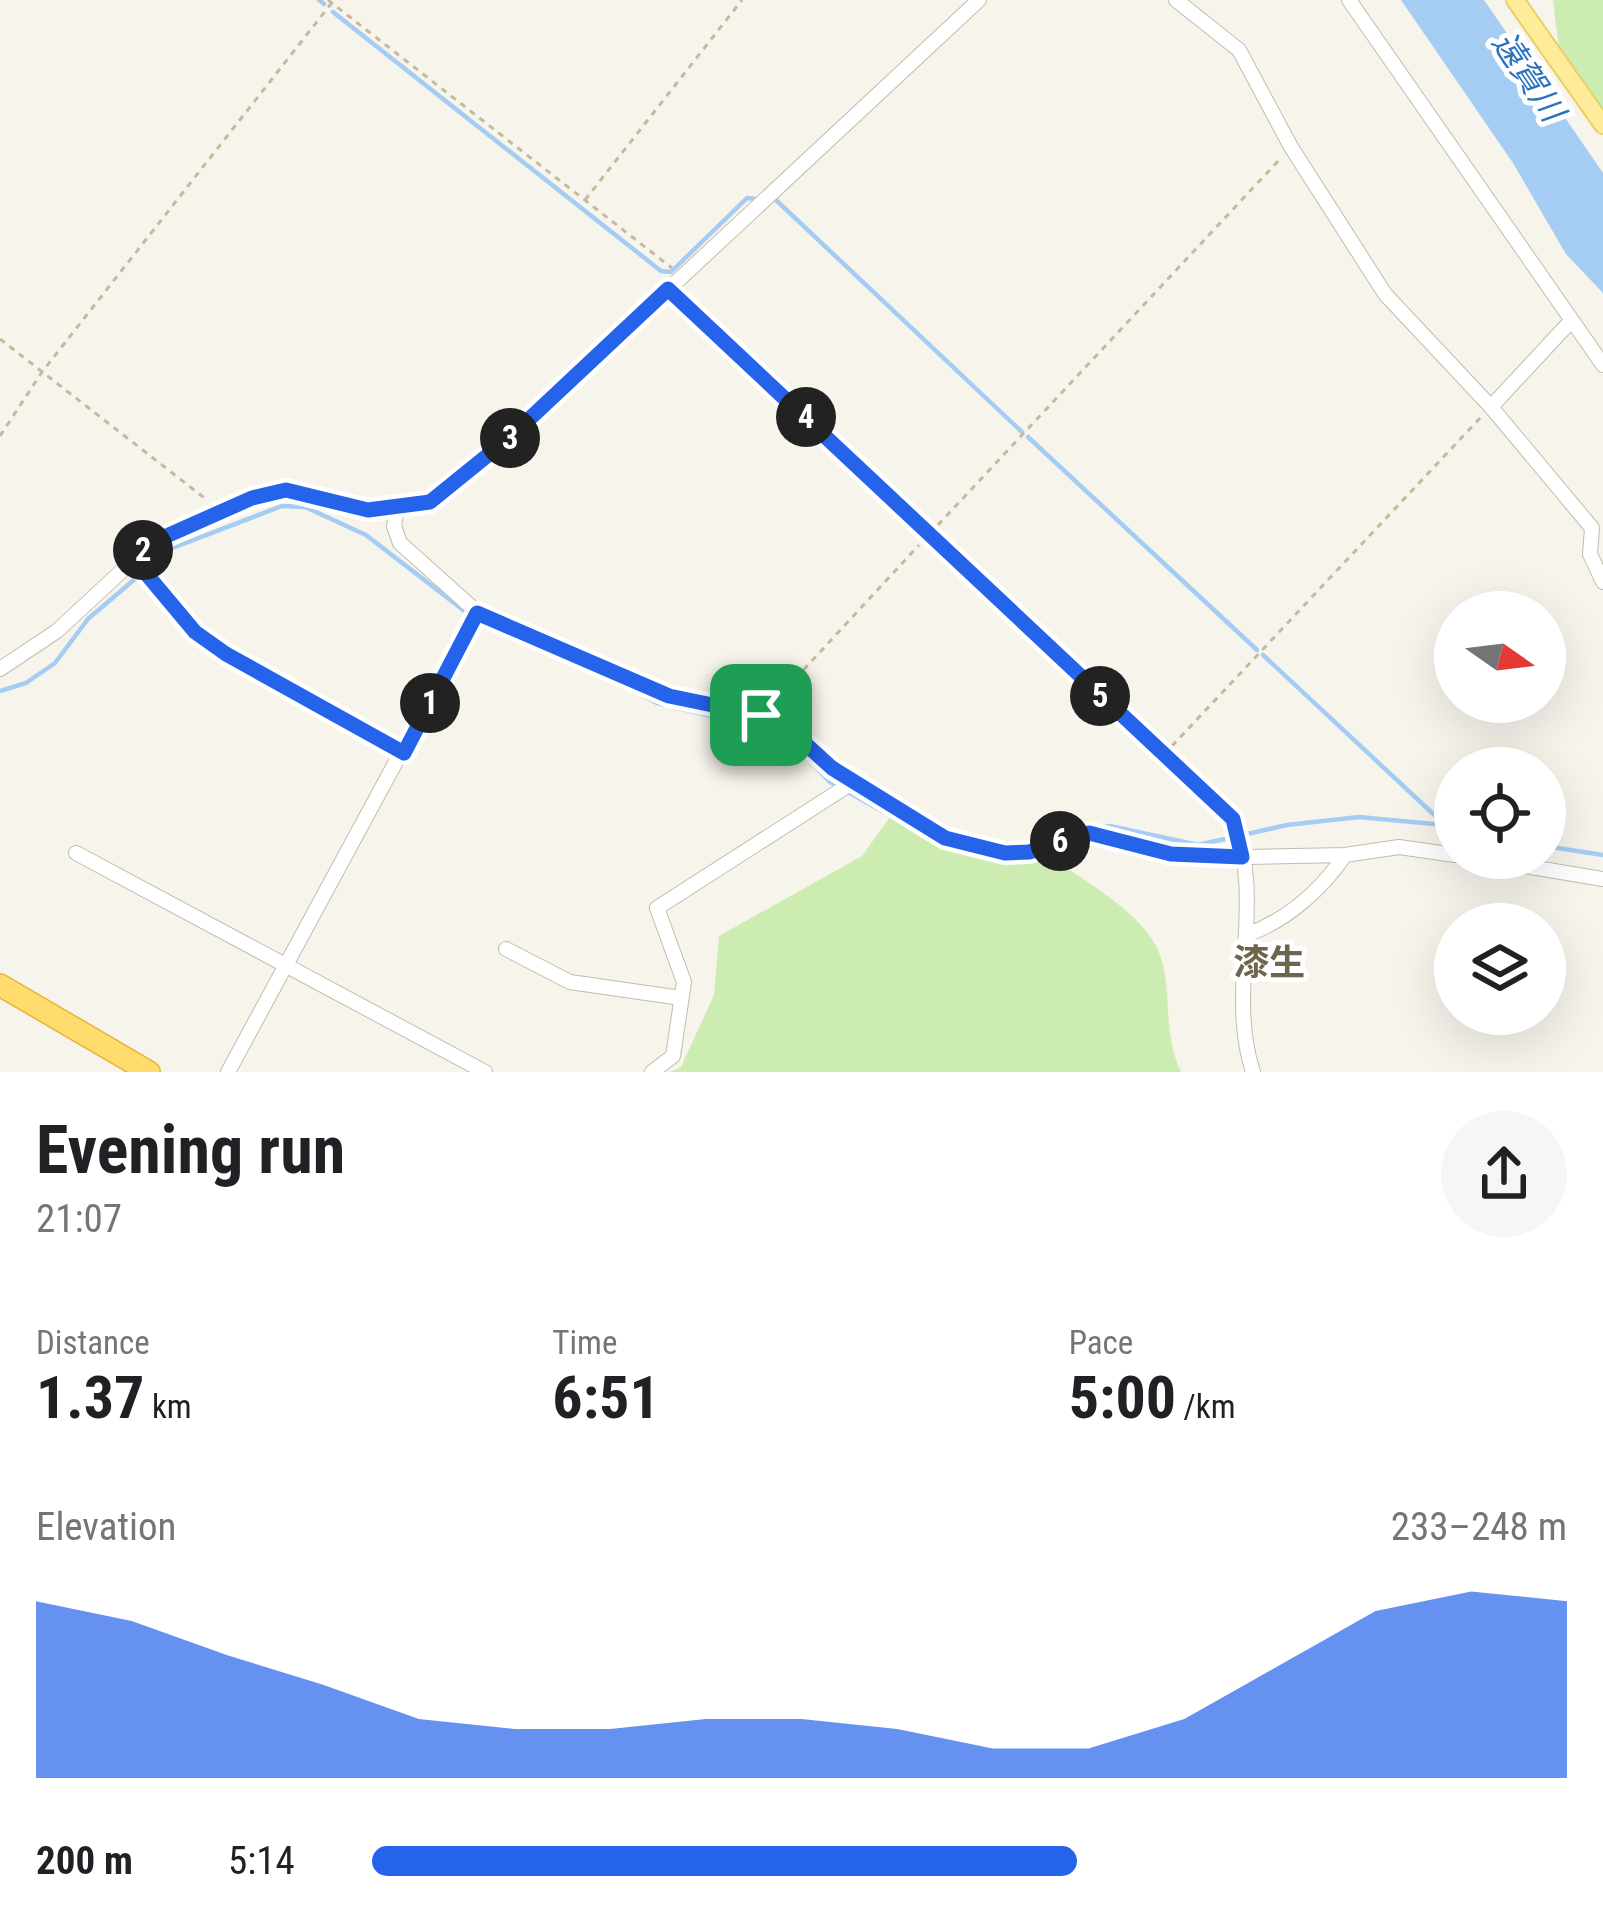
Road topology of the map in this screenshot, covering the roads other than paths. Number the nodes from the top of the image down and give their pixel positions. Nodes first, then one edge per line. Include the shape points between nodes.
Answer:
1 (979, 0) edge
2 (1176, 0) edge
3 (1349, 0) edge
4 (1515, 0) edge
5 (1603, 125) edge
6 (668, 289) junction
7 (1570, 322) junction
8 (1603, 365) edge
9 (1491, 407) junction
10 (397, 508) junction
11 (133, 558) junction
12 (1603, 582) edge
13 (477, 613) junction
14 (0, 669) edge
15 (404, 753) junction
16 (855, 781) junction
17 (1434, 852) edge
18 (76, 854) dead end
19 (1345, 855) junction
20 (1242, 857) junction
21 (1566, 873) edge
22 (1603, 879) edge
23 (1249, 934) junction
24 (506, 949) dead end
25 (289, 963) junction
26 (0, 985) edge
27 (681, 998) junction
28 (148, 1072) edge
29 (228, 1072) edge
30 (485, 1072) edge
31 (652, 1072) edge
32 (1253, 1072) edge

1 - 6 street
2 - 9 street via 1239,50 1385,294
3 - 7 street
4 - 5 main road
6 - 10 street via 446,490
6 - 20 street via 1233,819
7 - 8 street
7 - 9 street
9 - 12 street via 1592,529 1591,554
10 - 11 street via 368,510 286,490 153,542
10 - 13 street via 400,543
11 - 14 street via 58,631
11 - 15 street via 195,632
13 - 15 street
13 - 16 street via 669,696 761,715
15 - 25 street
16 - 20 street via 945,838 990,850 1029,852 1089,833 1171,854
16 - 27 street via 657,908 683,982
17 - 19 street
18 - 25 street
19 - 20 street
19 - 23 street via 1278,923
20 - 23 street
21 - 22 street
23 - 32 street via 1244,986
24 - 27 street via 570,982
25 - 29 street
25 - 30 street
26 - 28 highway
27 - 31 street via 673,1056

